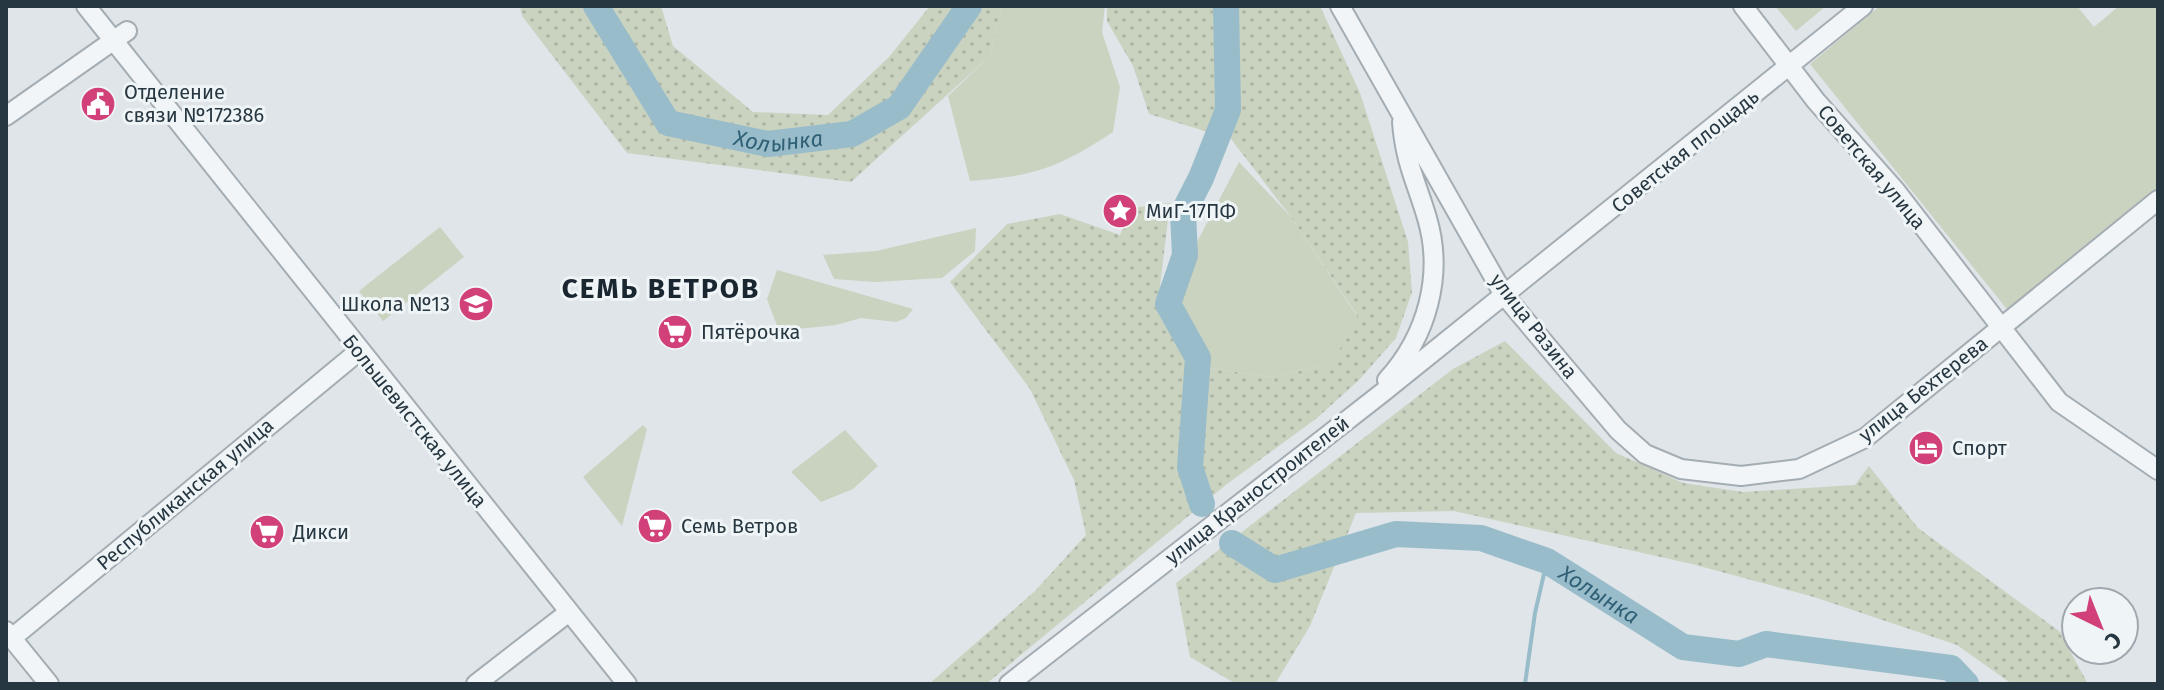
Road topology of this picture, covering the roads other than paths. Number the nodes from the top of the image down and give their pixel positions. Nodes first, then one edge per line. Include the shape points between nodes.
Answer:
1 (86, 6) edge
2 (1340, 6) edge
3 (1743, 6) edge
4 (1863, 6) edge
5 (120, 36) junction
6 (1790, 67) junction
7 (1401, 115) junction
8 (6, 116) edge
9 (2158, 200) edge
10 (1504, 295) junction
11 (2002, 327) junction
12 (359, 351) junction
13 (1357, 412) junction
14 (1799, 469) joint
15 (2158, 470) edge
16 (569, 612) junction
17 (11, 644) edge
18 (49, 684) edge
19 (476, 684) edge
20 (627, 684) edge
21 (1009, 684) edge

1 - 5 street, Большевистская улица
2 - 7 street, улица Разина
3 - 6 street, Советская улица
4 - 6 street, Советская площадь
5 - 8 street
5 - 12 street, Большевистская улица
6 - 10 street, Советская площадь
6 - 11 street, Советская улица
7 - 10 street, улица Разина
7 - 13 street via 1405,159 1432,240 1432,286 1417,338
9 - 11 street
10 - 13 street, улица Краностроителей
10 - 14 street, улица Разина via 1618,430 1645,454 1710,475
11 - 14 street, улица Бехтерева via 1865,438
11 - 15 street, Советская улица via 2059,402
12 - 16 street, Большевистская улица
12 - 17 street, Республиканская улица
13 - 21 street, улица Краностроителей
16 - 19 street
16 - 20 street, Большевистская улица
17 - 18 street

